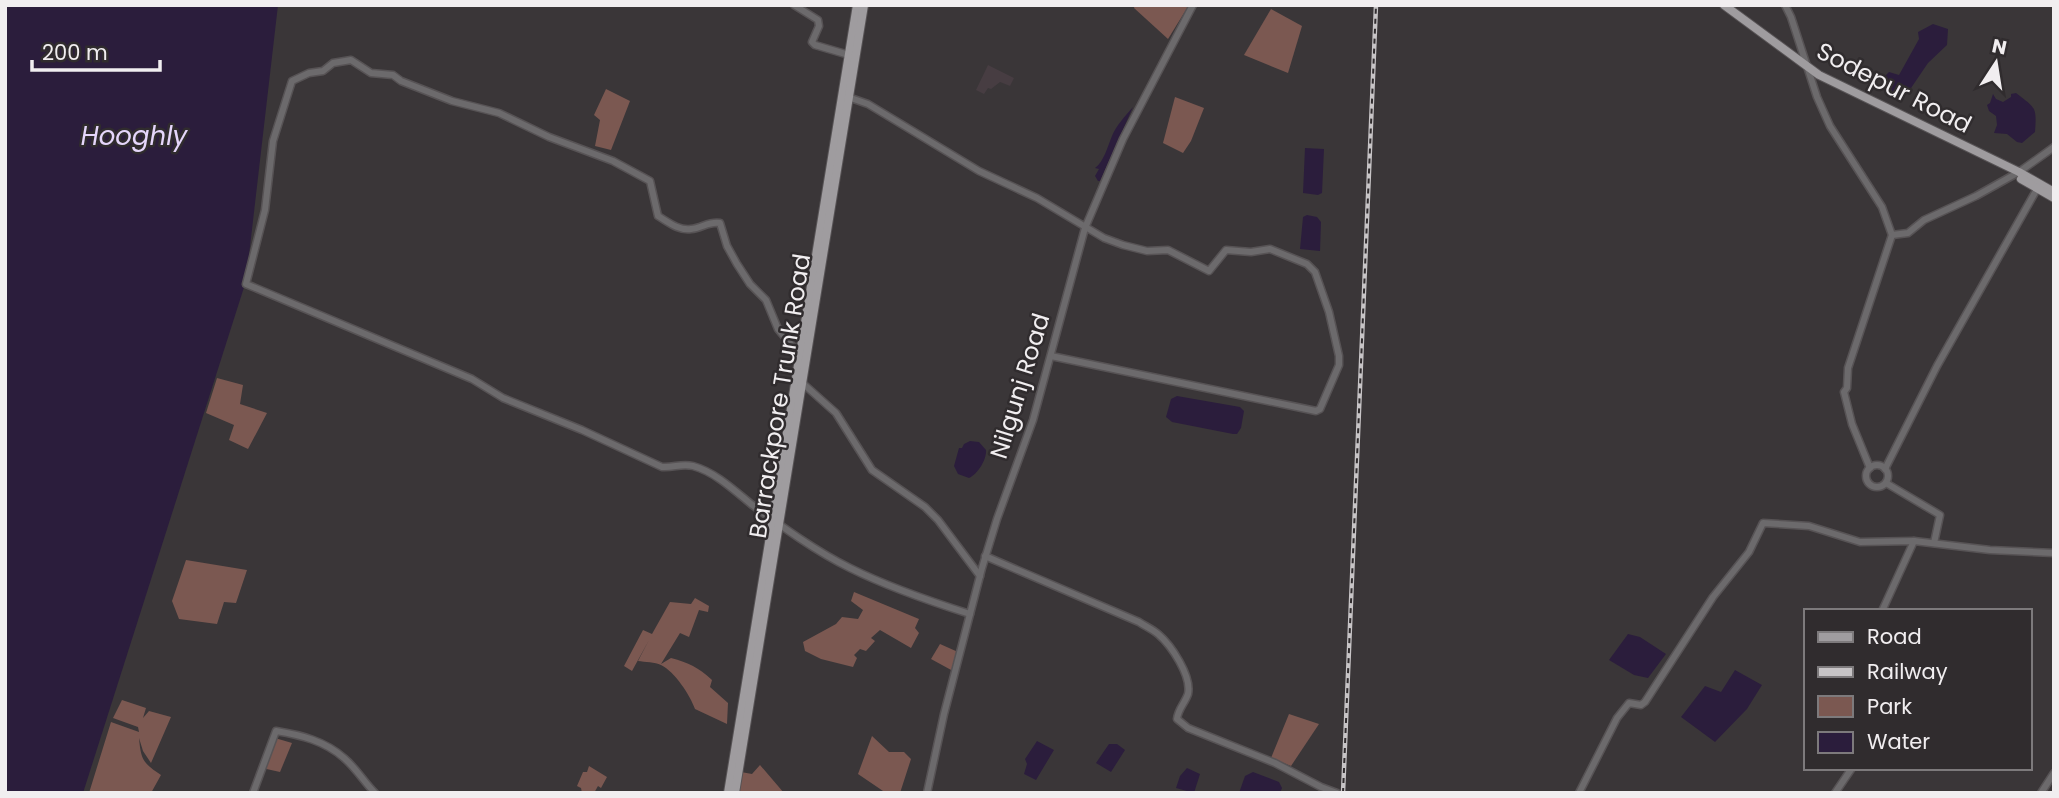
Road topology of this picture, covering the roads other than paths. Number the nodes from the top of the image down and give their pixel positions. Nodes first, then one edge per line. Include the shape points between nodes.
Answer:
1 (794, 5) edge
2 (857, 5) edge
3 (864, 5) edge
4 (1193, 5) edge
5 (1724, 5) edge
6 (1785, 5) edge
7 (849, 55) junction
8 (1808, 67) junction
9 (845, 96) junction
10 (2054, 147) edge
11 (2016, 173) junction
12 (2037, 189) junction
13 (2054, 192) edge
14 (2054, 198) edge
15 (1086, 228) junction
16 (1892, 234) junction
17 (800, 355) junction
18 (1051, 356) junction
19 (799, 380) junction
20 (1870, 468) junction
21 (1885, 469) junction
22 (1885, 483) junction
23 (777, 520) junction
24 (1914, 541) junction
25 (1934, 543) junction
26 (2054, 553) edge
27 (985, 556) junction
28 (980, 576) junction
29 (1883, 609) edge
30 (970, 614) junction
31 (1851, 770) edge
32 (2054, 773) edge
33 (253, 793) edge
34 (375, 793) edge
35 (728, 793) edge
36 (735, 793) edge
37 (927, 793) edge
38 (1337, 793) edge
39 (1578, 793) edge
40 (1835, 793) edge
41 (2041, 793) edge

1 - 7 street via 818,20 815,45
2 - 7 main road, Barrackpore Trunk Road
3 - 9 main road, Barrackpore Trunk Road
4 - 15 street, Nilgunj Road via 1122,139
5 - 8 main road, Sodepur Road
6 - 8 street
7 - 9 main road, Barrackpore Trunk Road
8 - 11 main road, Sodepur Road via 1862,100
8 - 16 street via 1830,125 1882,207
9 - 15 street via 875,108
9 - 17 main road, Barrackpore Trunk Road
9 - 19 main road, Barrackpore Trunk Road
10 - 11 street
11 - 12 main road
11 - 13 main road
11 - 16 street via 1924,220 1908,233
12 - 14 main road
12 - 21 street
15 - 18 street, Nilgunj Road
15 - 18 street via 1123,245 1168,250 1205,271 1213,269 1226,250 1270,249 1307,264 1315,272 1329,312 1339,365 1316,411
16 - 20 street via 1844,392
17 - 19 main road, Barrackpore Trunk Road
17 - 23 street via 737,264 720,223 691,230 674,227 658,216 650,181 613,161 499,113 452,101 393,75 371,73 351,60 292,81 273,141 265,210 246,284 472,379 503,398 662,467 696,467
18 - 27 street, Nilgunj Road
19 - 23 main road, Barrackpore Trunk Road
19 - 28 street via 836,413 872,470 925,507
20 - 21 street
20 - 22 street via 1869,484
21 - 22 street
22 - 25 street via 1940,515
23 - 30 street via 849,568
23 - 35 main road, Barrackpore Trunk Road
23 - 36 main road, Barrackpore Trunk Road
24 - 25 street
24 - 29 street
24 - 39 street via 1860,542 1808,526 1763,523 1749,552 1713,597 1645,702 1629,703 1616,718
25 - 26 street
27 - 28 street, Nilgunj Road
27 - 38 street via 1158,634 1175,652 1188,687 1177,719 1188,728
28 - 30 street, Nilgunj Road
30 - 37 street, Nilgunj Road
31 - 40 street
32 - 41 street
33 - 34 street via 276,731 306,737 332,750

